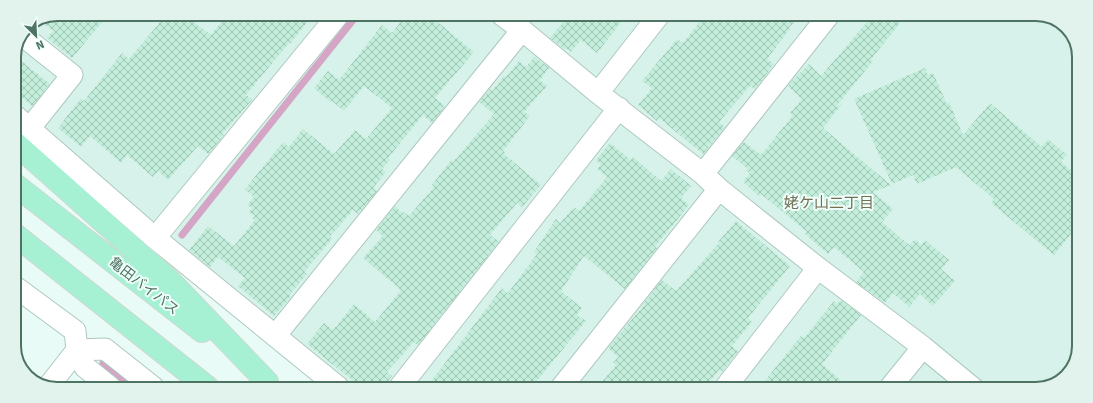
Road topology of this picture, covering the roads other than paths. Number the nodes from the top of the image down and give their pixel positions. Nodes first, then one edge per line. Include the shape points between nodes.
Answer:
1 (333, 21) edge
2 (510, 21) edge
3 (655, 21) edge
4 (824, 21) edge
5 (522, 30) junction
6 (26, 39) edge
7 (598, 93) junction
8 (619, 108) junction
9 (22, 135) edge
10 (703, 174) junction
11 (21, 189) edge
12 (719, 189) junction
13 (155, 238) junction
14 (21, 240) edge
15 (818, 268) junction
16 (21, 291) edge
17 (275, 336) junction
18 (923, 347) junction
19 (77, 350) junction
20 (52, 382) edge
21 (104, 382) edge
22 (147, 382) edge
23 (201, 382) edge
24 (268, 382) edge
25 (269, 382) edge
26 (332, 382) edge
27 (404, 382) edge
28 (566, 382) edge
29 (730, 382) edge
30 (895, 382) edge
31 (966, 382) edge

1 - 13 street
2 - 5 street
3 - 7 street
4 - 10 street
5 - 7 street
5 - 17 street
6 - 9 street via 72,75
7 - 8 street
8 - 10 street
8 - 27 street
9 - 13 street
9 - 25 highway
10 - 12 street
11 - 24 highway, 亀田バイパス
12 - 15 street
12 - 28 street
13 - 17 street
14 - 23 highway
15 - 18 street
15 - 29 street
16 - 19 street via 75,331
17 - 26 street
18 - 30 street
18 - 31 street
19 - 20 street
19 - 21 street via 85,367
19 - 22 street via 105,349

